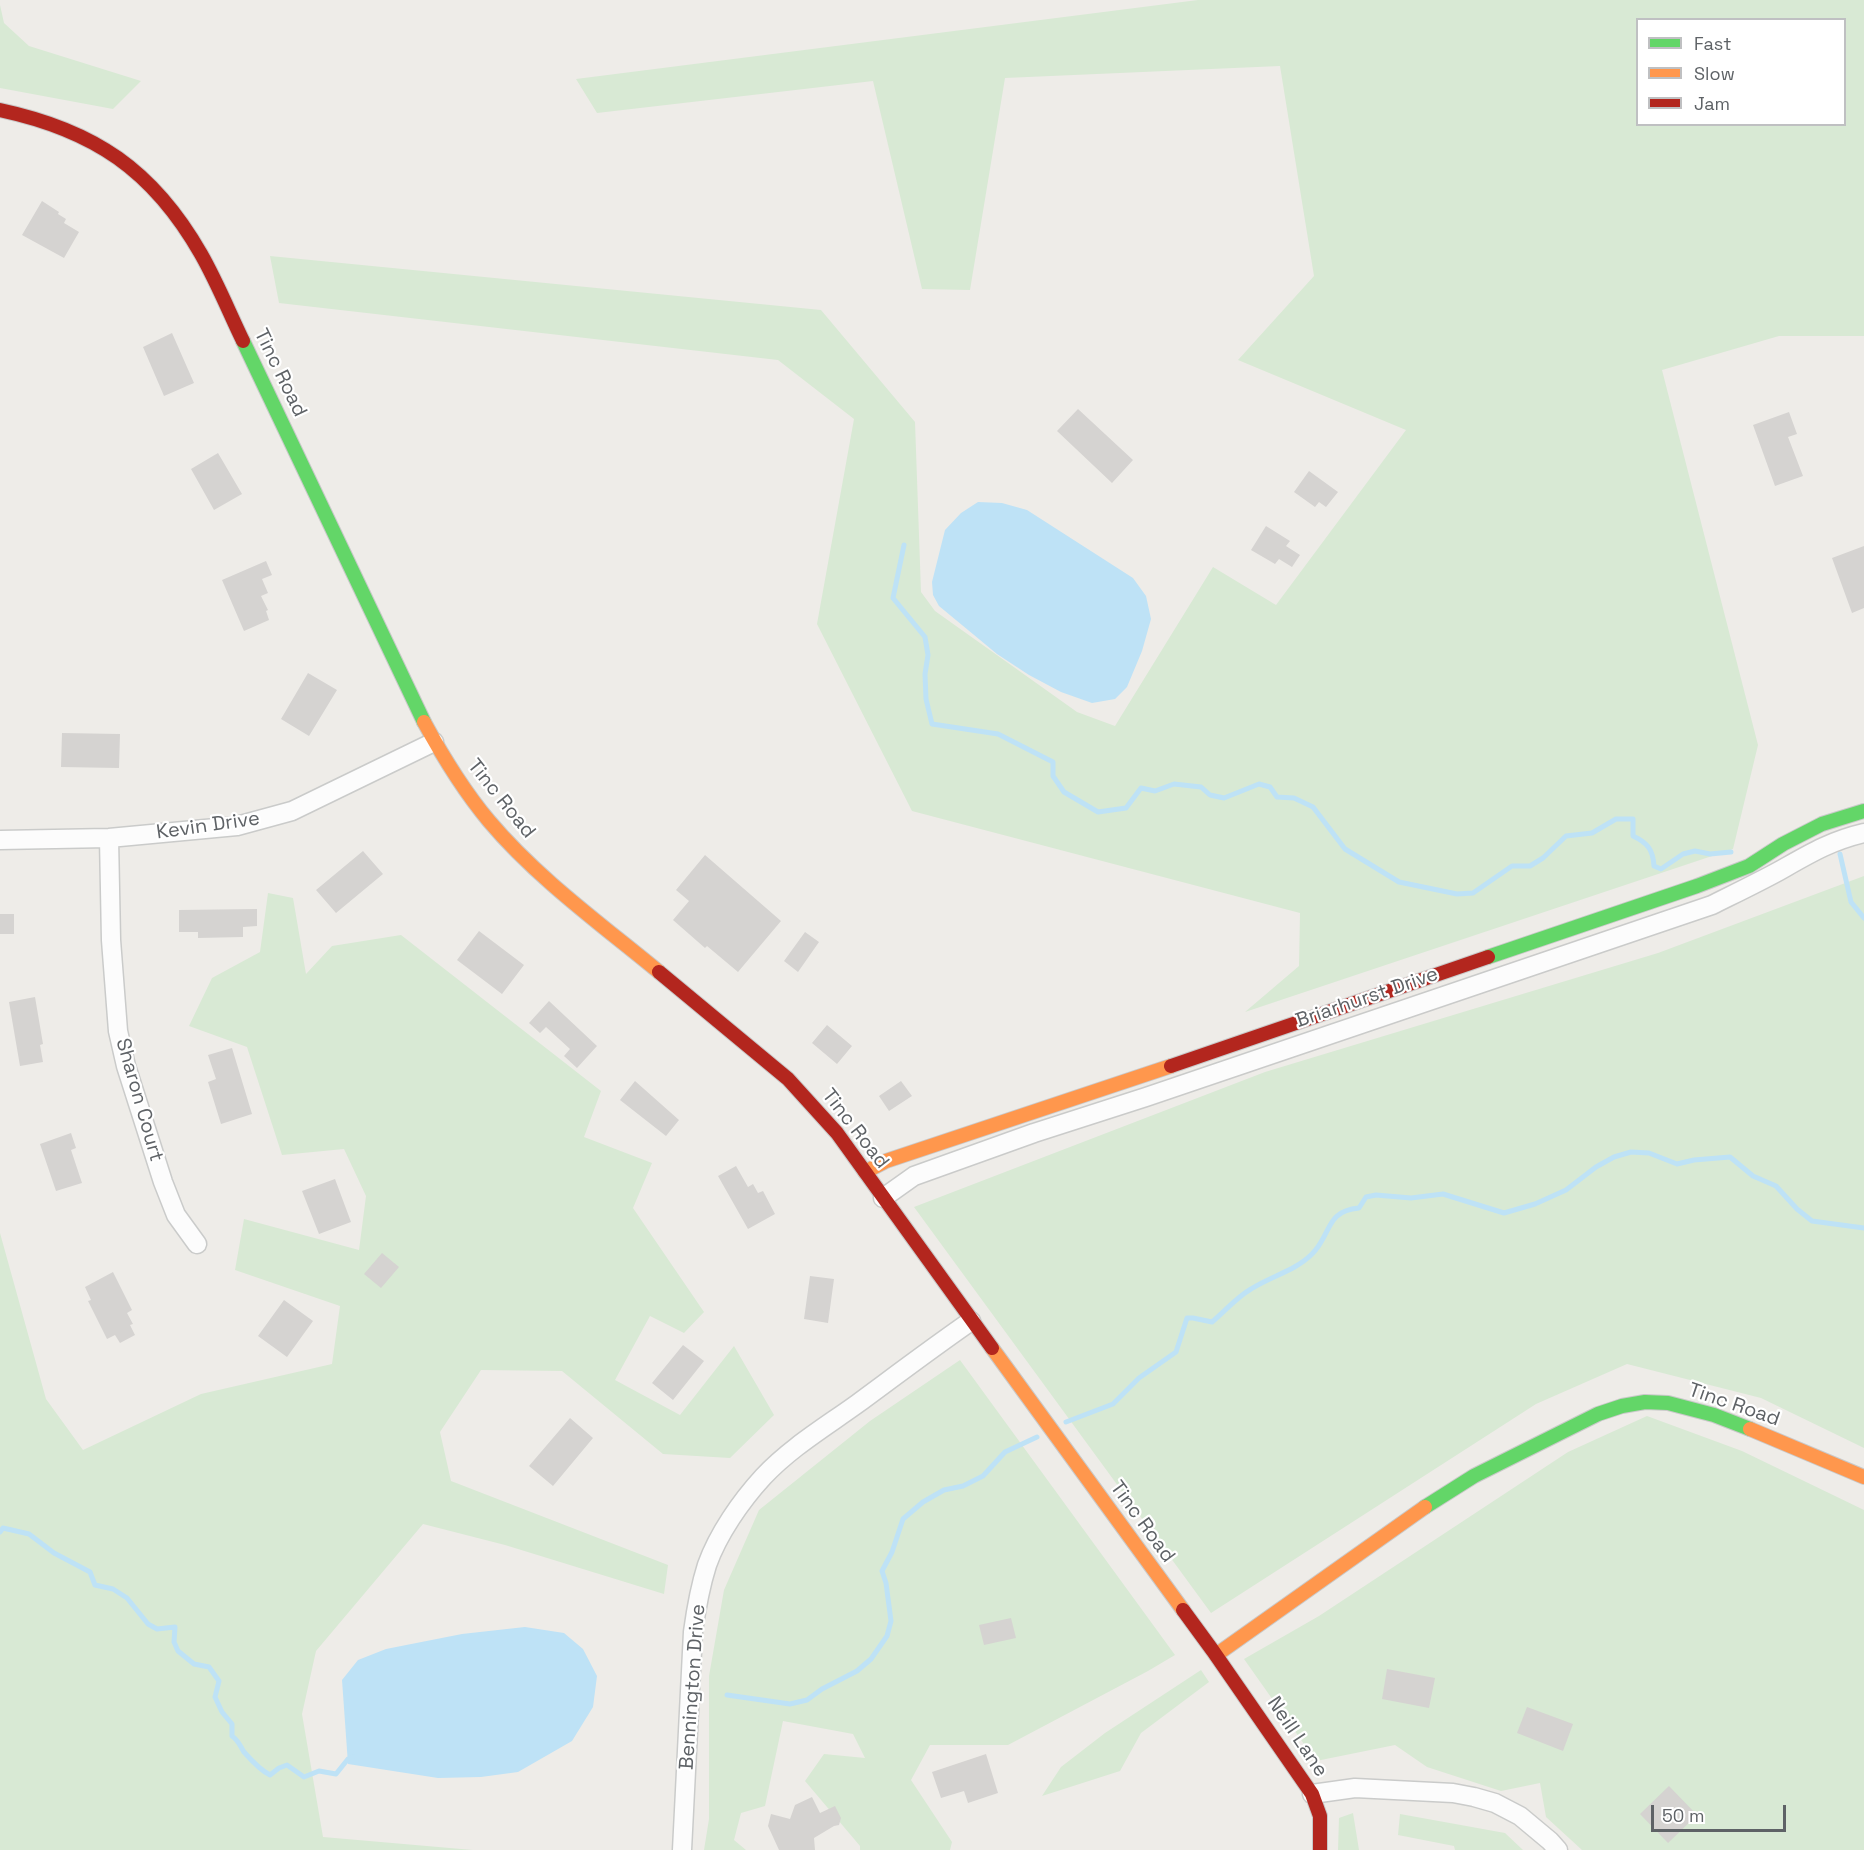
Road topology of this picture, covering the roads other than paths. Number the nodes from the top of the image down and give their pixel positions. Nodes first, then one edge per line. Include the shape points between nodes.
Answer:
1 (0, 110) edge
2 (434, 742) junction
3 (1864, 811) edge
4 (1864, 833) edge
5 (109, 838) junction
6 (0, 840) edge
7 (865, 1172) junction
8 (883, 1198) junction
9 (197, 1244) dead end
10 (971, 1321) junction
11 (1864, 1477) edge
12 (1216, 1655) junction
13 (1312, 1794) junction
14 (682, 1850) edge
15 (1320, 1850) edge
16 (1558, 1850) edge

1 - 2 street, Tinc Road via 56,124 85,137 115,155 174,211 202,256
2 - 5 street, Kevin Drive via 292,811 237,826
2 - 7 street, Tinc Road via 477,806 517,852 788,1079 824,1117
3 - 7 street, Briarhurst Drive via 1822,824 1749,866 1697,886 886,1161
4 - 8 street, Briarhurst Drive via 1817,848 1712,905 1034,1133 914,1176
5 - 6 street, Kevin Drive
5 - 9 street, Sharon Court via 118,1031 163,1182 176,1215
7 - 8 street, Tinc Road
8 - 10 street, Tinc Road
10 - 12 street, Tinc Road
10 - 14 street, Bennington Drive via 795,1449 764,1476 724,1532 708,1564 693,1632
11 - 12 street, Tinc Road via 1714,1415 1668,1403 1622,1406 1598,1414 1474,1476 1415,1513
12 - 13 street, Neill Lane
13 - 15 street, Neill Lane via 1320,1816
13 - 16 street via 1355,1788 1474,1797 1520,1816

